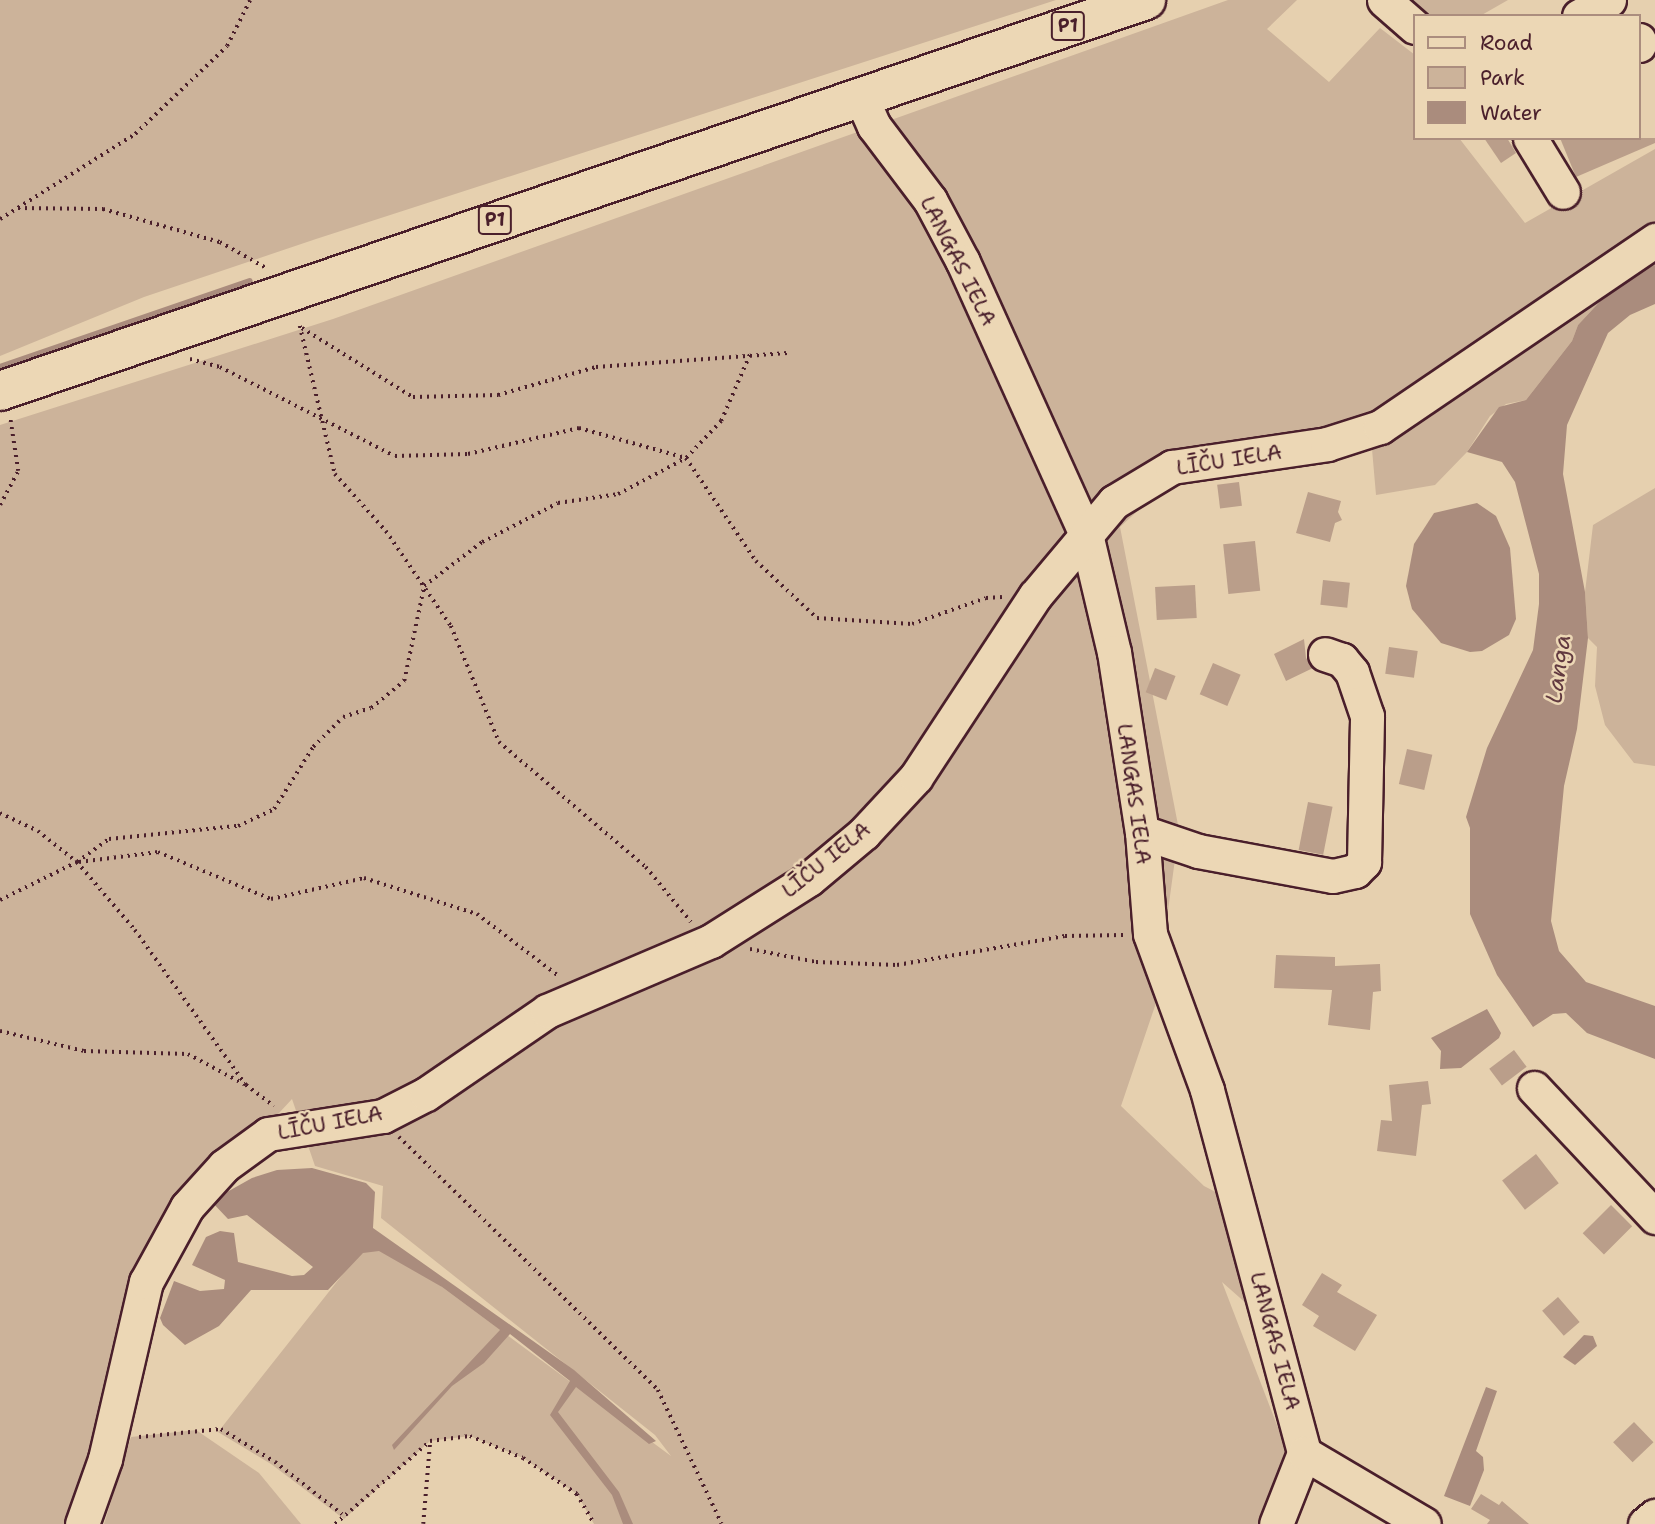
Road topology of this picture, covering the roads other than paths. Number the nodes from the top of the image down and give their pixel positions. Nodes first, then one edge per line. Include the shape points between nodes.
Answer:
1 (1146, 0) edge
2 (1384, 0) edge
3 (1611, 0) edge
4 (1583, 14) edge
5 (1414, 26) edge
6 (861, 97) junction
7 (1531, 140) edge
8 (1563, 192) dead end
9 (1655, 240) edge
10 (1, 391) edge
11 (1062, 476) junction
12 (1143, 482) junction
13 (1086, 534) junction
14 (1325, 654) dead end
15 (1142, 832) junction
16 (1534, 1088) dead end
17 (1655, 1217) edge
18 (1304, 1454) junction
19 (1655, 1516) edge
20 (82, 1524) edge
21 (1276, 1524) edge
22 (1424, 1524) edge
23 (1645, 1524) edge

1 - 6 main road, P1
2 - 5 street
3 - 4 street
6 - 10 main road, P1
6 - 11 street, LANGAS IELA via 874,126 930,200 963,262
7 - 8 street
9 - 12 street, LĪČU IELA via 1368,432 1299,449 1200,460 1172,467
11 - 12 street via 1098,489
11 - 13 street, LANGAS IELA
12 - 13 street, LĪČU IELA via 1114,502
13 - 15 street, LANGAS IELA via 1114,652
13 - 20 street, LĪČU IELA via 1035,596 916,777 864,833 810,878 711,941 547,1011 426,1094 383,1116 268,1134 224,1166 187,1207 146,1282 109,1441
14 - 15 street via 1342,660 1352,672 1367,716 1364,862 1355,872 1333,876 1198,851
15 - 18 street, LANGAS IELA via 1150,934 1207,1090
16 - 17 street
18 - 21 street
18 - 22 street
19 - 23 street

